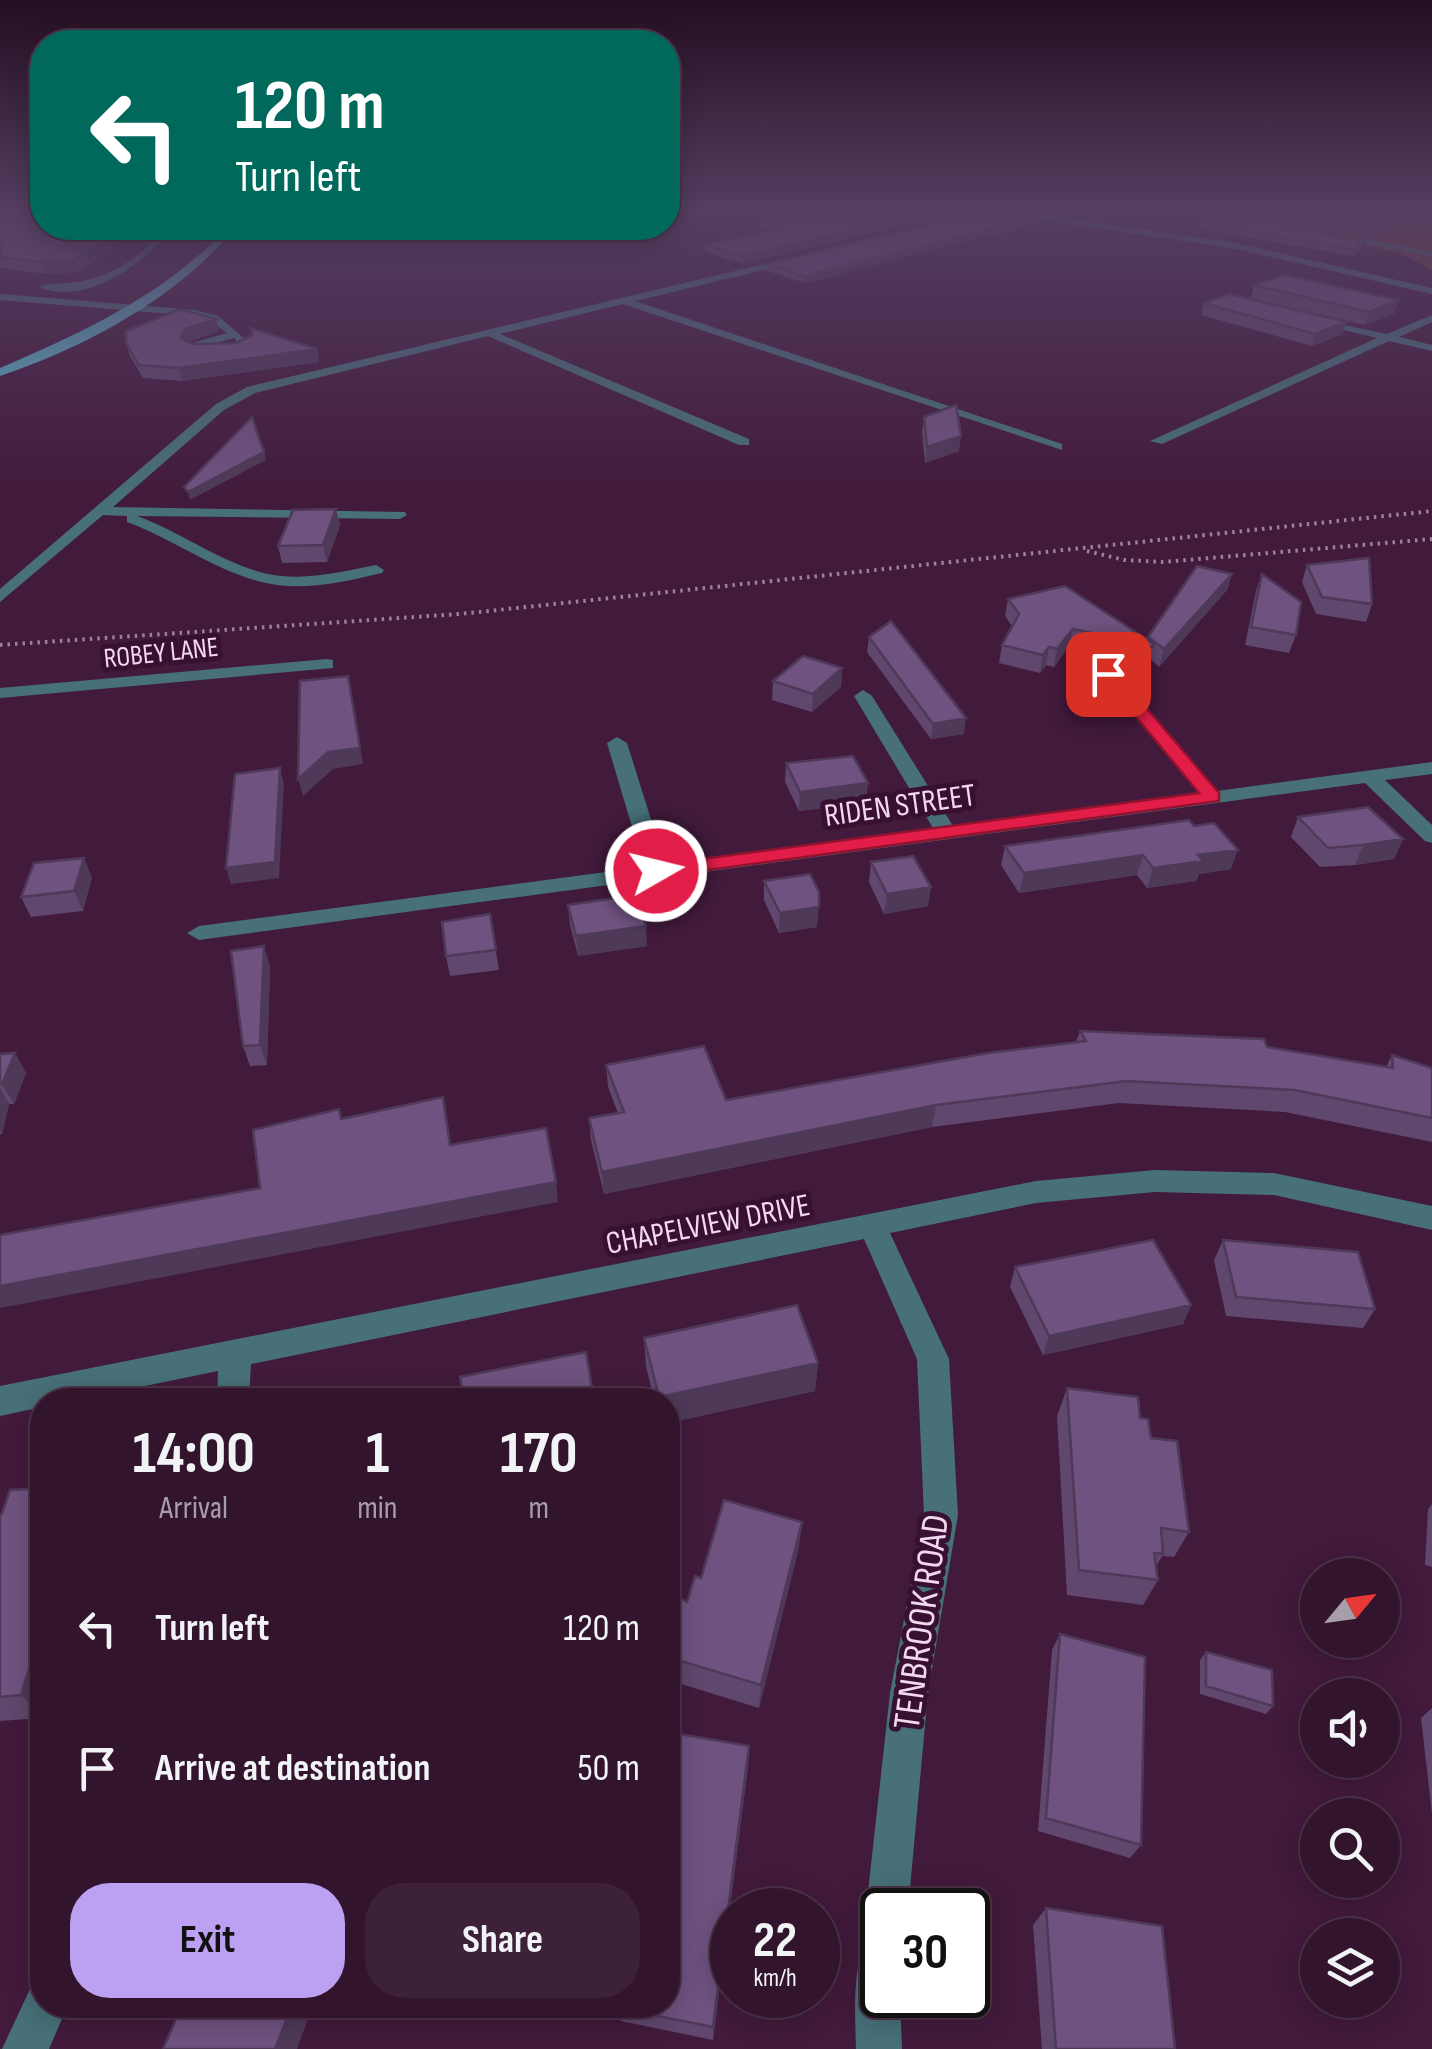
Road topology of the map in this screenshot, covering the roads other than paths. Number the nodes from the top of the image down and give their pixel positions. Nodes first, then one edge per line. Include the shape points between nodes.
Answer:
1 (104, 305) edge
2 (140, 305) edge
3 (607, 305) edge
4 (639, 305) edge
5 (136, 307) junction
6 (1297, 316) edge
7 (1432, 318) edge
8 (236, 334) dead end
9 (492, 334) junction
10 (1389, 338) junction
11 (1432, 348) edge
12 (0, 372) edge
13 (969, 397) dead end
14 (941, 408) junction
15 (1157, 441) dead end
16 (744, 442) dead end
17 (1057, 448) dead end
18 (98, 511) junction
19 (400, 516) dead end
20 (376, 570) dead end
21 (0, 597) edge
22 (328, 664) dead end
23 (1108, 674) dead end
24 (0, 693) edge
25 (863, 696) dead end
26 (618, 743) dead end
27 (1432, 768) edge
28 (1369, 776) junction
29 (1212, 797) junction
30 (946, 832) junction
31 (1432, 837) edge
32 (656, 871) junction
33 (199, 933) dead end
34 (1432, 1218) edge
35 (873, 1228) junction
36 (234, 1355) junction
37 (66, 1388) edge
38 (233, 1388) edge
39 (30, 1395) edge
40 (0, 1401) edge
41 (889, 1888) edge
42 (40, 2018) edge
43 (878, 2018) edge
44 (25, 2049) edge
45 (879, 2049) edge

1 - 5 street
2 - 5 main road
3 - 9 street
4 - 14 street
5 - 8 street via 214,318
5 - 12 main road
6 - 10 street
7 - 10 street
9 - 16 street
9 - 18 street via 251,390 220,407
10 - 11 street
10 - 15 street
13 - 14 street
14 - 17 street
18 - 19 street
18 - 20 street via 159,528 249,573 280,581
18 - 21 street
22 - 24 street, ROBEY LANE
23 - 29 street
25 - 30 street
26 - 32 street
27 - 28 street, RIDEN STREET
28 - 29 street, RIDEN STREET
28 - 31 street
29 - 30 street, RIDEN STREET
30 - 32 street, RIDEN STREET
32 - 33 street, RIDEN STREET
34 - 35 street, CHAPELVIEW DRIVE via 1274,1184 1155,1181 1036,1192
35 - 36 street, CHAPELVIEW DRIVE
35 - 41 street, TENBROOK ROAD via 933,1359 941,1515 909,1694
36 - 37 street, CHAPELVIEW DRIVE
36 - 38 street
39 - 40 street, CHAPELVIEW DRIVE
42 - 44 street
43 - 45 street

